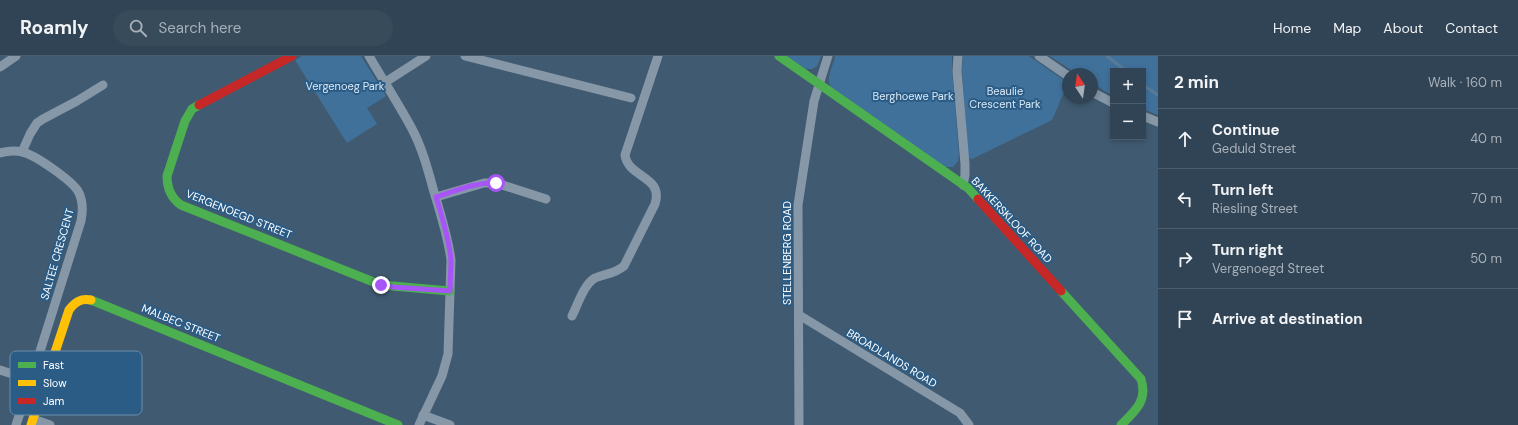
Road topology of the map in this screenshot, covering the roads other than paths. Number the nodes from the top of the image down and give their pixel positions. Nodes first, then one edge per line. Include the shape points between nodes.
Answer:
1 (16, 56) edge
2 (292, 56) edge
3 (369, 56) edge
4 (426, 56) edge
5 (465, 56) edge
6 (658, 56) edge
7 (779, 56) edge
8 (828, 56) edge
9 (958, 56) edge
10 (1040, 56) edge
11 (0, 67) edge
12 (1062, 72) edge
13 (384, 83) junction
14 (819, 83) junction
15 (103, 85) dead end
16 (1098, 95) edge
17 (632, 98) dead end
18 (1110, 102) edge
19 (1146, 117) edge
20 (1158, 122) edge
21 (22, 152) junction
22 (0, 153) edge
23 (963, 185) junction
24 (436, 197) junction
25 (546, 199) dead end
26 (450, 291) junction
27 (799, 315) junction
28 (572, 316) dead end
29 (40, 351) edge
30 (55, 351) edge
31 (0, 370) edge
32 (10, 373) edge
33 (19, 415) edge
34 (423, 415) junction
35 (32, 422) edge
36 (16, 425) edge
37 (50, 425) edge
38 (398, 425) edge
39 (419, 425) edge
40 (450, 425) edge
41 (799, 425) edge
42 (969, 425) edge
43 (1121, 425) edge

1 - 11 street
2 - 26 street, VERGENOEGD STREET via 192,109 185,121 167,176 170,194 181,205 381,285
3 - 13 street
4 - 13 street
5 - 17 street
6 - 28 street via 625,155 628,166 654,187 657,197 655,204 624,266 618,271 591,281
7 - 14 street, BAKKERSKLOOF ROAD
8 - 14 street, STELLENBERG ROAD
9 - 23 street via 965,164
10 - 12 street
13 - 24 street via 418,142
14 - 23 street, BAKKERSKLOOF ROAD
14 - 27 street, STELLENBERG ROAD via 814,100 798,205
15 - 21 street via 37,123
16 - 18 street
19 - 20 street
21 - 22 street, SALTEE CRESCENT
21 - 29 street, SALTEE CRESCENT via 34,156 70,182 78,191 83,209
23 - 43 street, BAKKERSKLOOF ROAD via 1141,379 1144,394 1140,404
24 - 25 street via 484,183 500,185
24 - 26 street via 451,260
26 - 34 street via 446,364
27 - 41 street, STELLENBERG ROAD
27 - 42 street, BROADLANDS ROAD via 960,413
30 - 38 street, MALBEC STREET via 69,310 75,302 84,299
31 - 32 street
33 - 36 street, SALTEE CRESCENT
34 - 39 street
34 - 40 street
35 - 37 street

